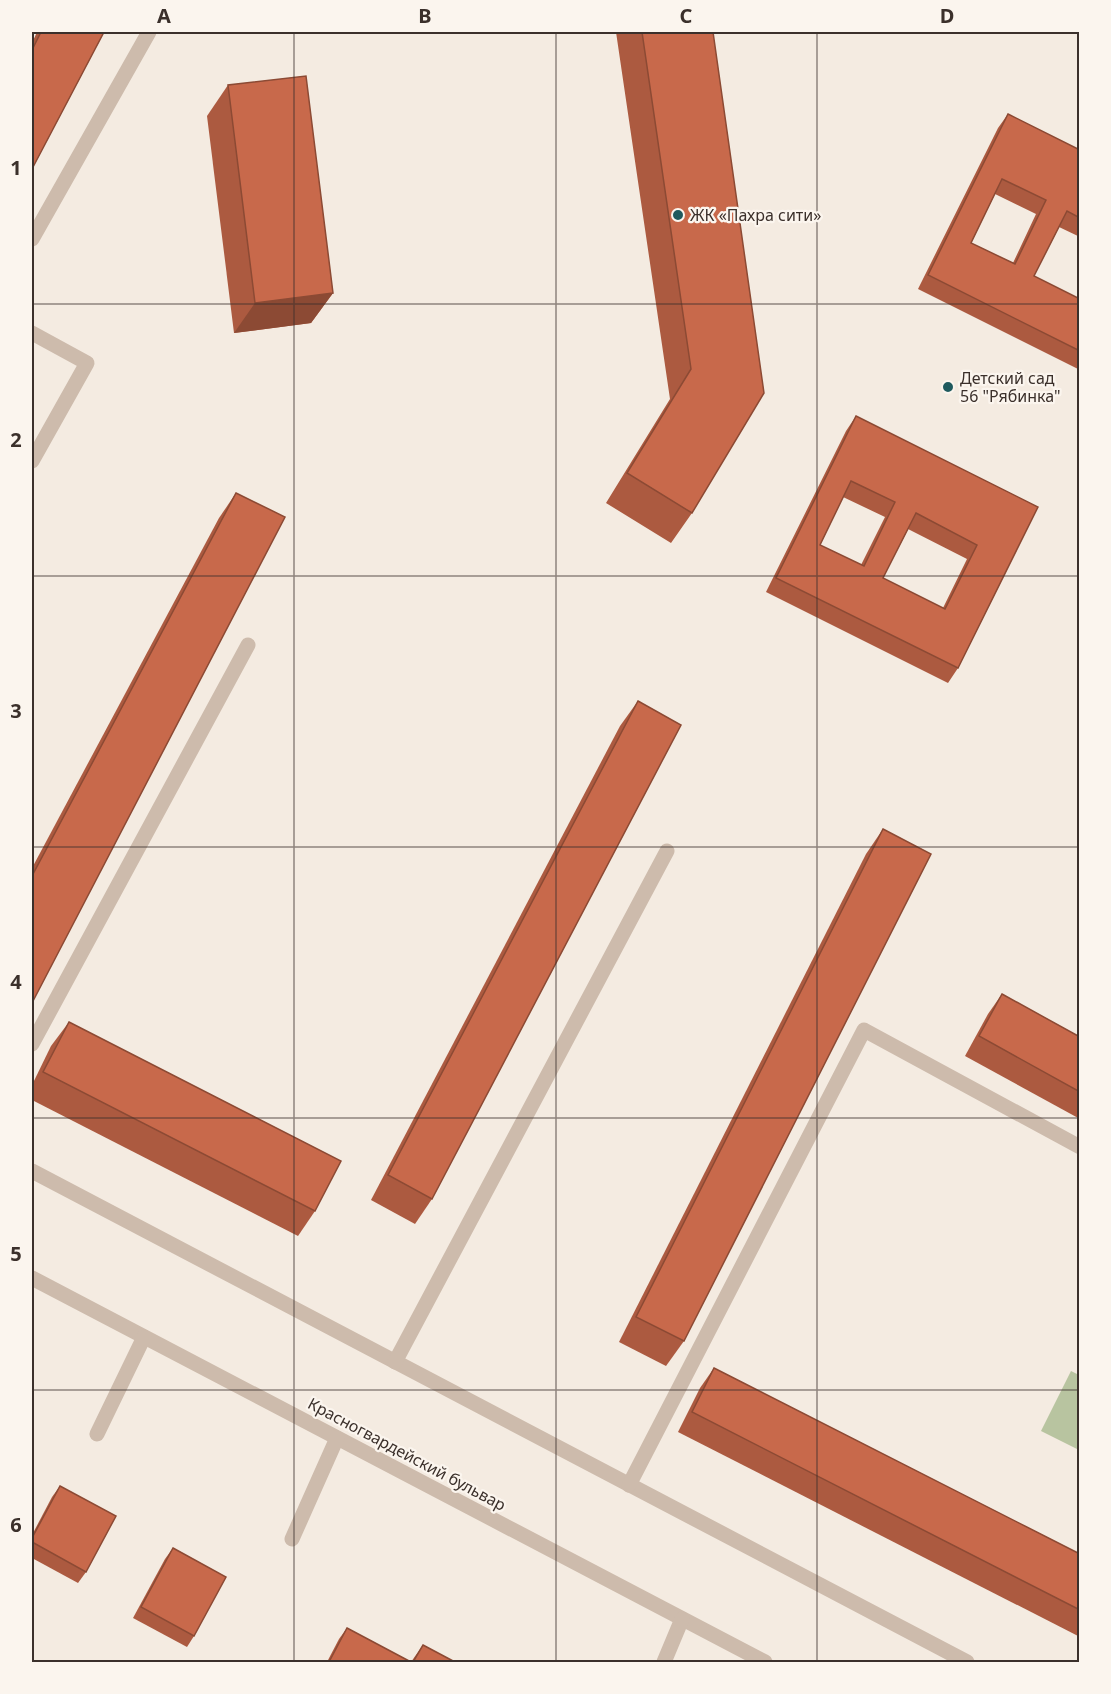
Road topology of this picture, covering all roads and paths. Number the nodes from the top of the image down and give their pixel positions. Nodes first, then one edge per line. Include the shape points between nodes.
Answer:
1 (149, 32) edge
2 (32, 239) edge
3 (32, 333) edge
4 (32, 460) edge
5 (248, 645) dead end
6 (667, 851) dead end
7 (32, 1044) edge
8 (1080, 1147) edge
9 (32, 1172) edge
10 (32, 1278) edge
11 (144, 1337) junction
12 (395, 1362) junction
13 (97, 1434) dead end
14 (337, 1438) junction
15 (629, 1485) junction
16 (292, 1539) dead end
17 (682, 1619) junction
18 (664, 1662) edge
19 (765, 1662) edge
20 (967, 1662) edge

1 - 2 street
3 - 4 street via 87,363
5 - 7 street
6 - 12 street
8 - 15 street via 864,1030
9 - 12 street
10 - 11 street, Красногвардейский бульвар
11 - 13 street
11 - 14 street, Красногвардейский бульвар
12 - 15 street
14 - 16 street
14 - 17 street, Красногвардейский бульвар
15 - 20 street
17 - 18 street
17 - 19 street, Красногвардейский бульвар

